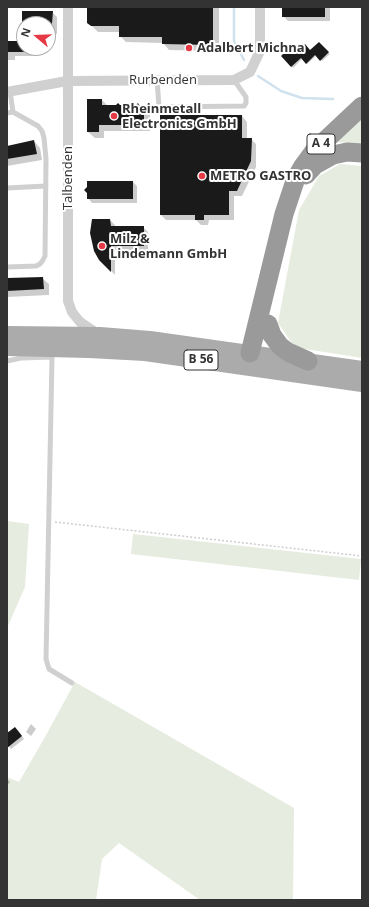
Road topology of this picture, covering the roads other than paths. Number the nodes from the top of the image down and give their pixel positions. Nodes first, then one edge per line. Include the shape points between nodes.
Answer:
1 (68, 7) edge
2 (260, 7) edge
3 (157, 80) junction
4 (234, 80) junction
5 (68, 81) junction
6 (8, 91) edge
7 (362, 106) edge
8 (10, 112) edge
9 (362, 153) edge
10 (46, 186) junction
11 (7, 188) edge
12 (7, 267) edge
13 (268, 324) junction
14 (7, 334) edge
15 (100, 335) junction
16 (7, 348) edge
17 (256, 359) junction
18 (7, 361) edge
19 (308, 361) junction
20 (362, 369) edge
21 (362, 384) edge
22 (72, 683) dead end

1 - 5 street, Talbenden
2 - 4 street via 260,51 250,72
3 - 4 street, Rurbenden
3 - 4 lane via 161,107 244,106 246,97
3 - 5 street, Rurbenden
5 - 6 street, Rurbenden
5 - 15 street, Talbenden via 68,301 80,322
6 - 8 lane
7 - 17 highway, A 4 via 308,158 291,191 284,214
8 - 10 lane via 38,126 42,131
9 - 13 highway via 347,152 333,155 315,165 303,179 290,213
10 - 11 lane
10 - 12 lane via 45,256 36,266
13 - 17 highway
13 - 19 highway via 280,346
14 - 15 main road, B 56
15 - 17 main road, B 56 via 150,339
16 - 17 main road, B 56
17 - 19 main road, B 56
17 - 21 main road, B 56
18 - 22 lane via 21,358 52,358 46,658 49,669
19 - 20 main road, B 56

